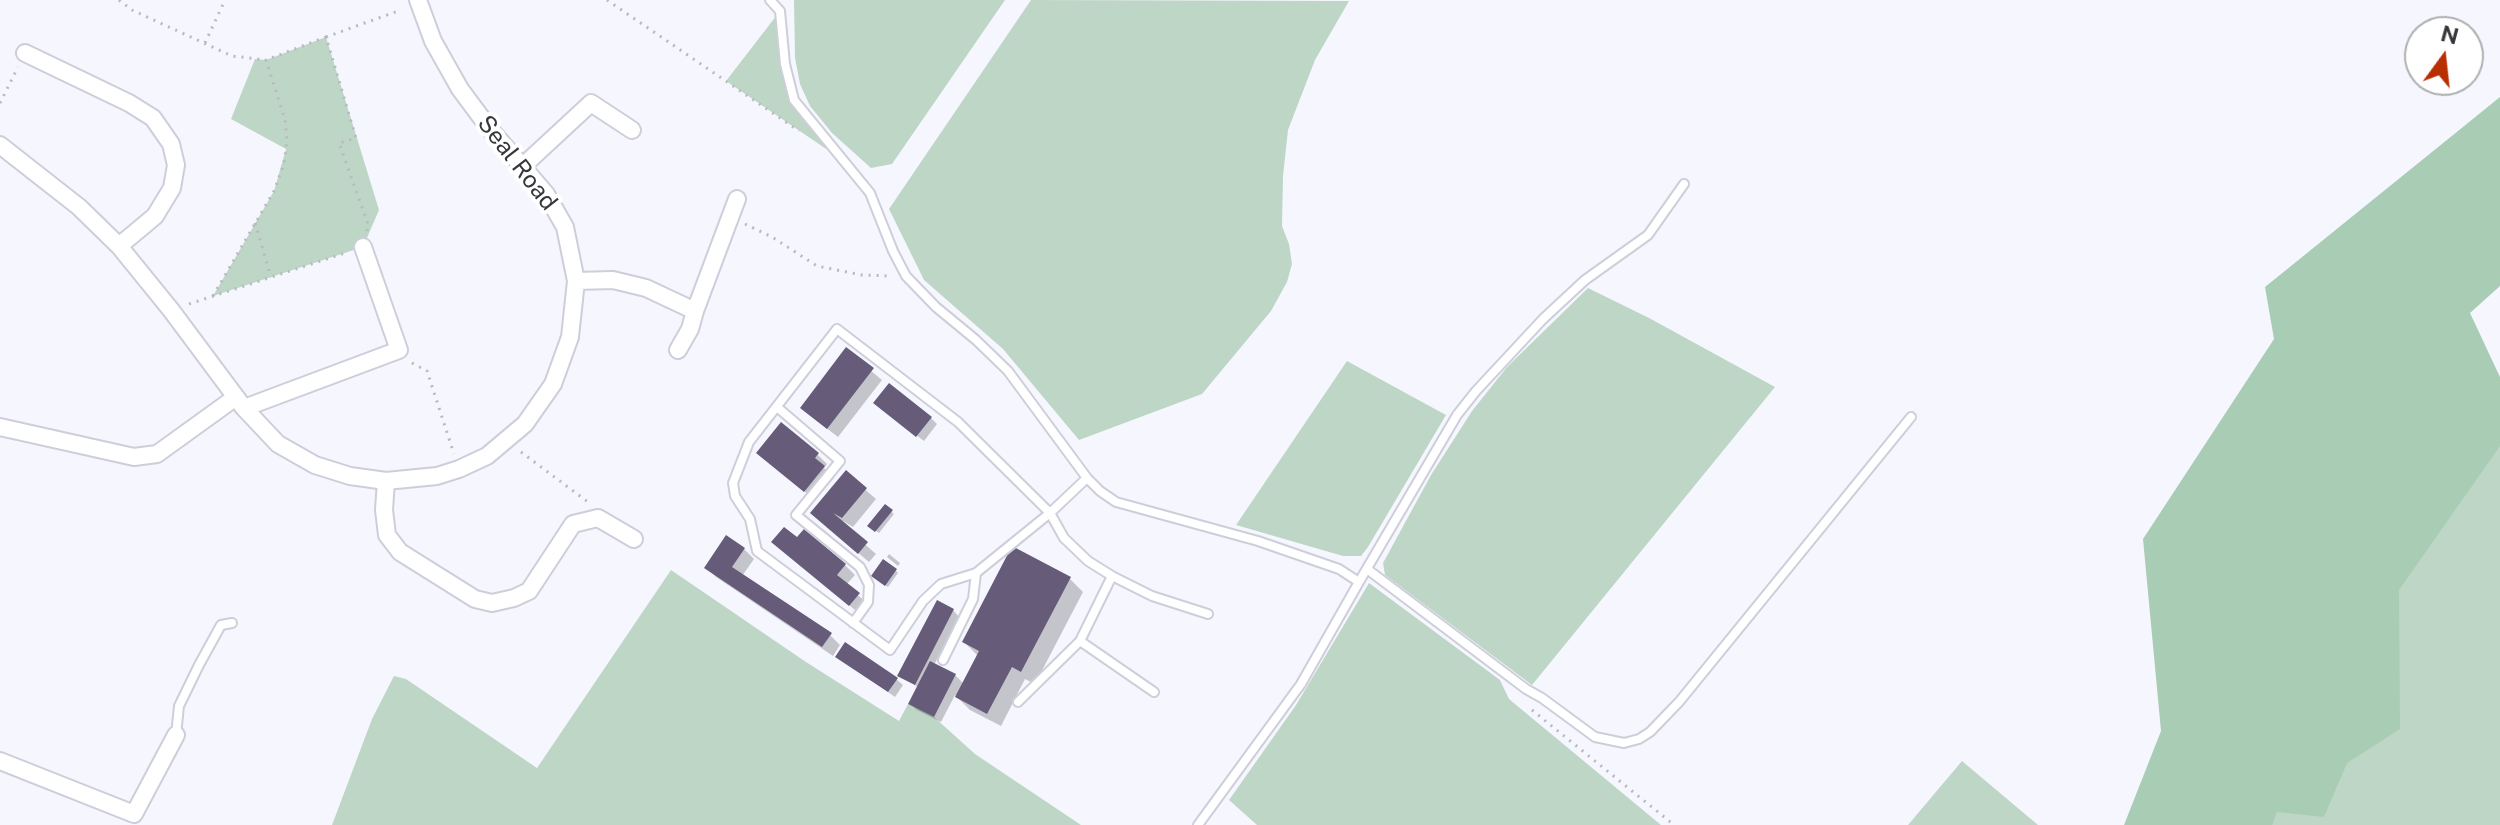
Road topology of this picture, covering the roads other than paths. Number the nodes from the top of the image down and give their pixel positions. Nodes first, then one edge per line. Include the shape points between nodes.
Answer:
1 (770, 0) edge
2 (419, 2) edge
3 (25, 53) road end
4 (632, 130) dead end
5 (0, 145) edge
6 (523, 166) junction
7 (1684, 184) dead end
8 (737, 199) dead end
9 (119, 246) junction
10 (363, 247) road end
11 (576, 281) junction
12 (695, 311) junction
13 (678, 350) dead end
14 (240, 402) junction
15 (777, 407) junction
16 (1911, 417) dead end
17 (0, 427) edge
18 (1087, 478) junction
19 (386, 481) junction
20 (1050, 513) junction
21 (634, 539) dead end
22 (1367, 569) junction
23 (976, 573) junction
24 (1112, 576) junction
25 (1359, 582) junction
26 (1208, 614) dead end
27 (232, 623) dead end
28 (853, 623) junction
29 (1080, 641) junction
30 (943, 660) dead end
31 (1154, 692) dead end
32 (1018, 702) dead end
33 (176, 735) joint
34 (0, 761) edge
35 (132, 819) edge
36 (1198, 825) edge

1 - 18 lane via 780,11 794,100 870,193 906,276 1008,371
2 - 6 street, Seal Road via 460,89
3 - 9 street via 129,103 153,118 171,144 176,165 172,188 155,216
4 - 6 street via 591,103
5 - 9 street, Seal Road
6 - 11 street, Seal Road via 565,227
7 - 22 lane via 1648,235 1585,280 1476,391
8 - 12 street
9 - 14 street, Seal Road
10 - 14 street via 399,350
11 - 12 street via 613,280 646,288
11 - 19 street, Seal Road via 570,337 553,384 525,424 487,456 459,469
12 - 13 street
14 - 17 street via 157,454 134,457
14 - 19 street, Seal Road via 278,444 315,465
15 - 20 lane via 837,329 958,422
15 - 28 lane via 739,461 735,496 750,519 757,551
15 - 28 lane via 840,461 796,515 860,567 869,585 868,602
16 - 22 lane via 1679,702 1639,739 1624,743 1595,737
18 - 20 lane
18 - 25 lane via 1116,502 1258,541 1339,569
19 - 21 street via 387,535 400,552 475,599 492,603 529,591 573,524 598,518
20 - 23 lane
20 - 24 lane via 1064,538
22 - 25 lane
23 - 28 lane via 941,584 890,650
23 - 30 lane via 973,599
24 - 26 lane
24 - 29 lane
25 - 36 lane via 1301,684
27 - 33 lane via 221,625 186,691
29 - 31 lane
29 - 32 lane
33 - 35 street
34 - 35 street

